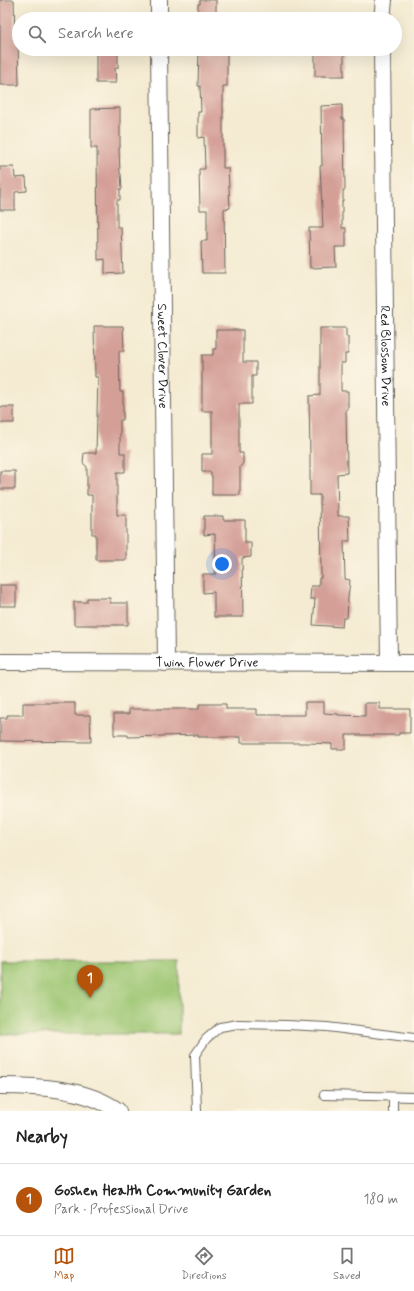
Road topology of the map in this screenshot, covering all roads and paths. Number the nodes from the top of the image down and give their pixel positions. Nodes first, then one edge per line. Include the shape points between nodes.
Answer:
1 (159, 0) edge
2 (384, 0) edge
3 (159, 12) edge
4 (383, 12) edge
5 (159, 56) edge
6 (382, 56) edge
7 (0, 662) edge
8 (166, 663) junction
9 (389, 663) junction
10 (414, 663) edge
11 (414, 1038) edge
12 (0, 1086) edge
13 (324, 1095) dead end
14 (393, 1097) junction
15 (414, 1097) edge
16 (118, 1111) edge
17 (197, 1111) edge
18 (393, 1111) edge

1 - 3 street
2 - 4 street
5 - 8 street, Sweet Clover Drive
6 - 9 street, Red Blossom Drive
7 - 8 street, Twin Flower Drive
8 - 9 street, Twin Flower Drive
9 - 10 street, Twin Flower Drive
11 - 17 lane via 327,1027 238,1024 220,1027 206,1039 195,1055
12 - 16 street via 67,1091 92,1097
13 - 14 lane
14 - 15 lane
14 - 18 lane

